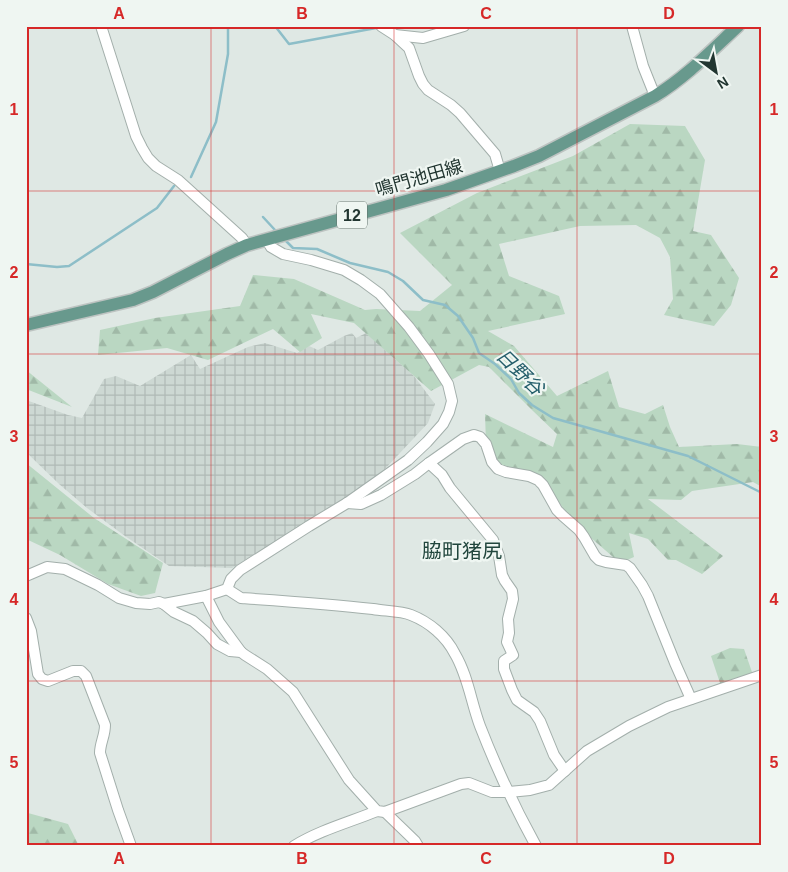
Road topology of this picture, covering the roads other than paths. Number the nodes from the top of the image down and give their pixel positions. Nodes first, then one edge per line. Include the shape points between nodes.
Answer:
1 (101, 26) edge
2 (381, 26) edge
3 (464, 26) edge
4 (632, 26) edge
5 (738, 26) edge
6 (395, 35) junction
7 (655, 96) junction
8 (500, 171) junction
9 (266, 239) junction
10 (247, 245) junction
11 (26, 325) edge
12 (429, 463) junction
13 (347, 503) junction
14 (26, 576) edge
15 (227, 589) junction
16 (206, 596) junction
17 (164, 604) junction
18 (26, 618) edge
19 (241, 652) junction
20 (762, 675) edge
21 (691, 698) junction
22 (565, 771) junction
23 (509, 792) junction
24 (381, 811) junction
25 (132, 846) edge
26 (294, 846) edge
27 (418, 846) edge
28 (536, 846) edge

1 - 10 street via 133,129 148,158 178,180
2 - 6 street
3 - 6 street via 423,38
4 - 7 street
5 - 7 main road, 鳴門池田線 / 12 via 690,71
6 - 8 street via 409,48 423,84 460,113 495,154
7 - 8 main road, 鳴門池田線 / 12 via 539,156
8 - 9 main road, 鳴門池田線 / 12 via 446,190
9 - 10 main road, 鳴門池田線 / 12
9 - 13 street via 283,254 344,270 380,294 409,326 448,384 452,401 438,430 408,460
10 - 11 main road, 鳴門池田線 / 12 via 132,300
12 - 13 street via 381,495 361,504
12 - 21 street via 474,435 486,444 498,469 538,480 557,510 579,530 595,556 606,562 626,565 642,585
12 - 22 street via 492,540 513,599 507,642 513,655 504,661 504,668 517,700 534,712
13 - 15 street via 240,570
14 - 17 street via 47,567 65,569 119,598 136,603
15 - 16 street
15 - 23 street via 241,598 409,614 430,624 455,654
16 - 17 street
16 - 19 street via 219,622
17 - 19 street via 193,620 217,644 230,651
18 - 25 street via 38,674 42,679 48,681 73,671 81,671 86,676 106,725 100,753
19 - 24 street via 293,692 349,780
20 - 21 street
21 - 22 street via 605,740
22 - 23 street via 549,785
23 - 24 street via 492,792 469,783 461,784
23 - 28 street
24 - 26 street via 324,831
24 - 27 street

